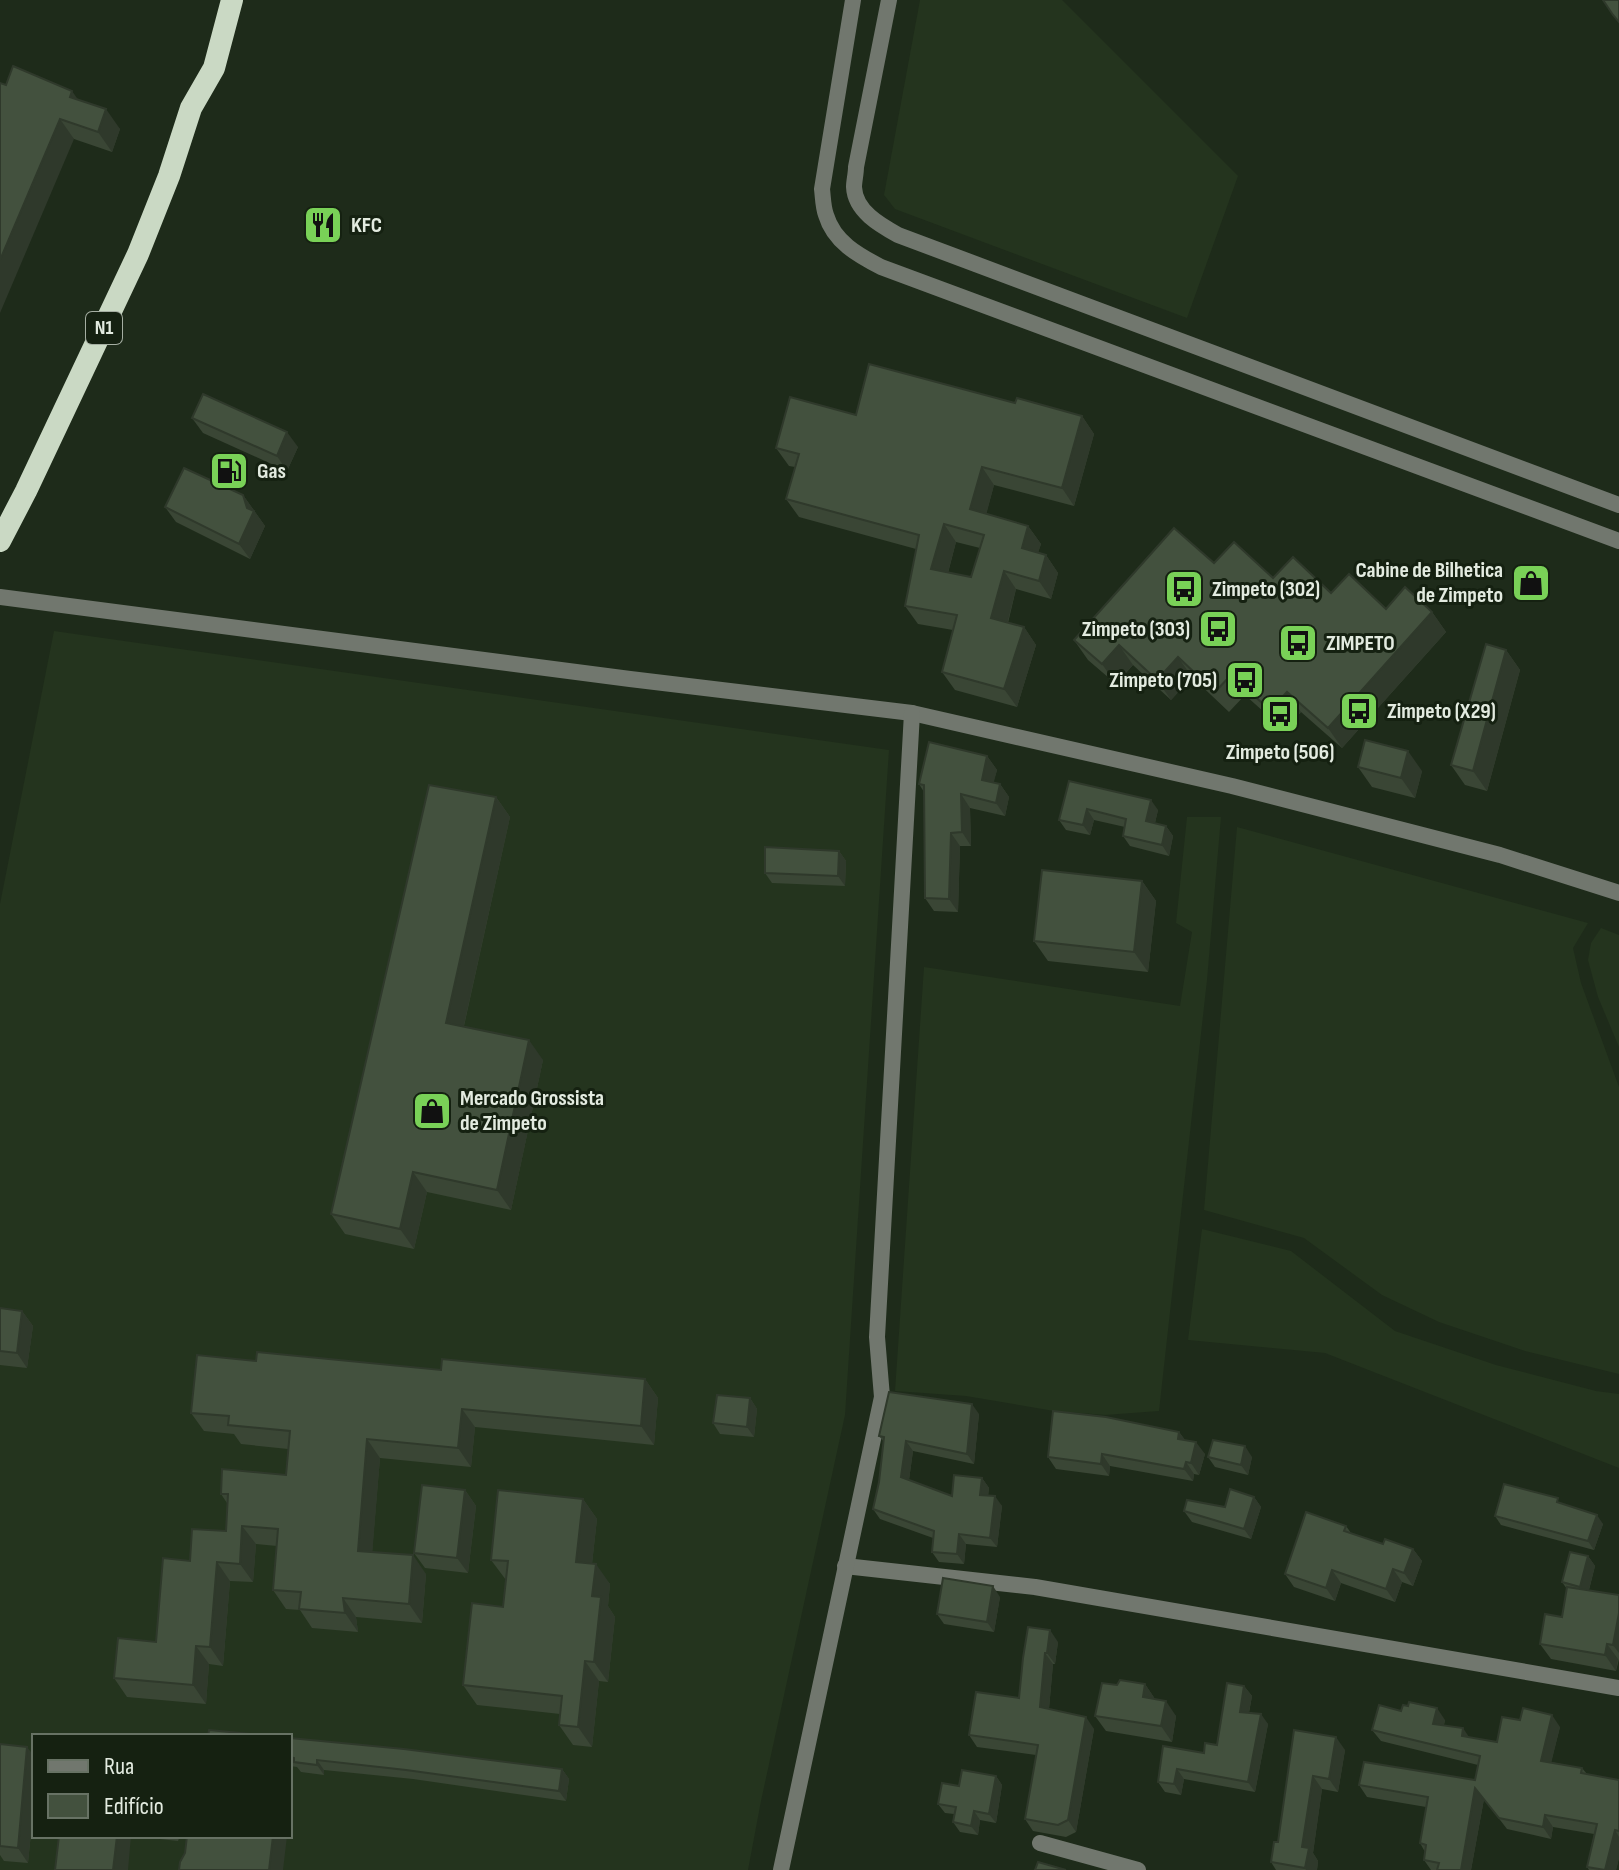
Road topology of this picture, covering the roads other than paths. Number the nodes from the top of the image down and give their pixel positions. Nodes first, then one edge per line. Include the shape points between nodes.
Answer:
1 (232, 0) edge
2 (853, 0) edge
3 (889, 0) edge
4 (1619, 505) edge
5 (0, 541) edge
6 (1619, 541) edge
7 (0, 597) edge
8 (912, 713) junction
9 (1619, 893) edge
10 (845, 1566) junction
11 (1619, 1688) edge
12 (1040, 1843) dead end
13 (781, 1870) edge
14 (1138, 1870) edge

1 - 5 highway, N1 via 214,68 191,108 138,254
2 - 6 street via 822,189 826,216 838,239 856,254
3 - 4 street via 854,190 860,206 877,223
7 - 8 street
8 - 9 street via 1232,786 1500,855
8 - 10 street via 877,1337 882,1397
10 - 11 street via 1035,1587
10 - 13 street
12 - 14 street

